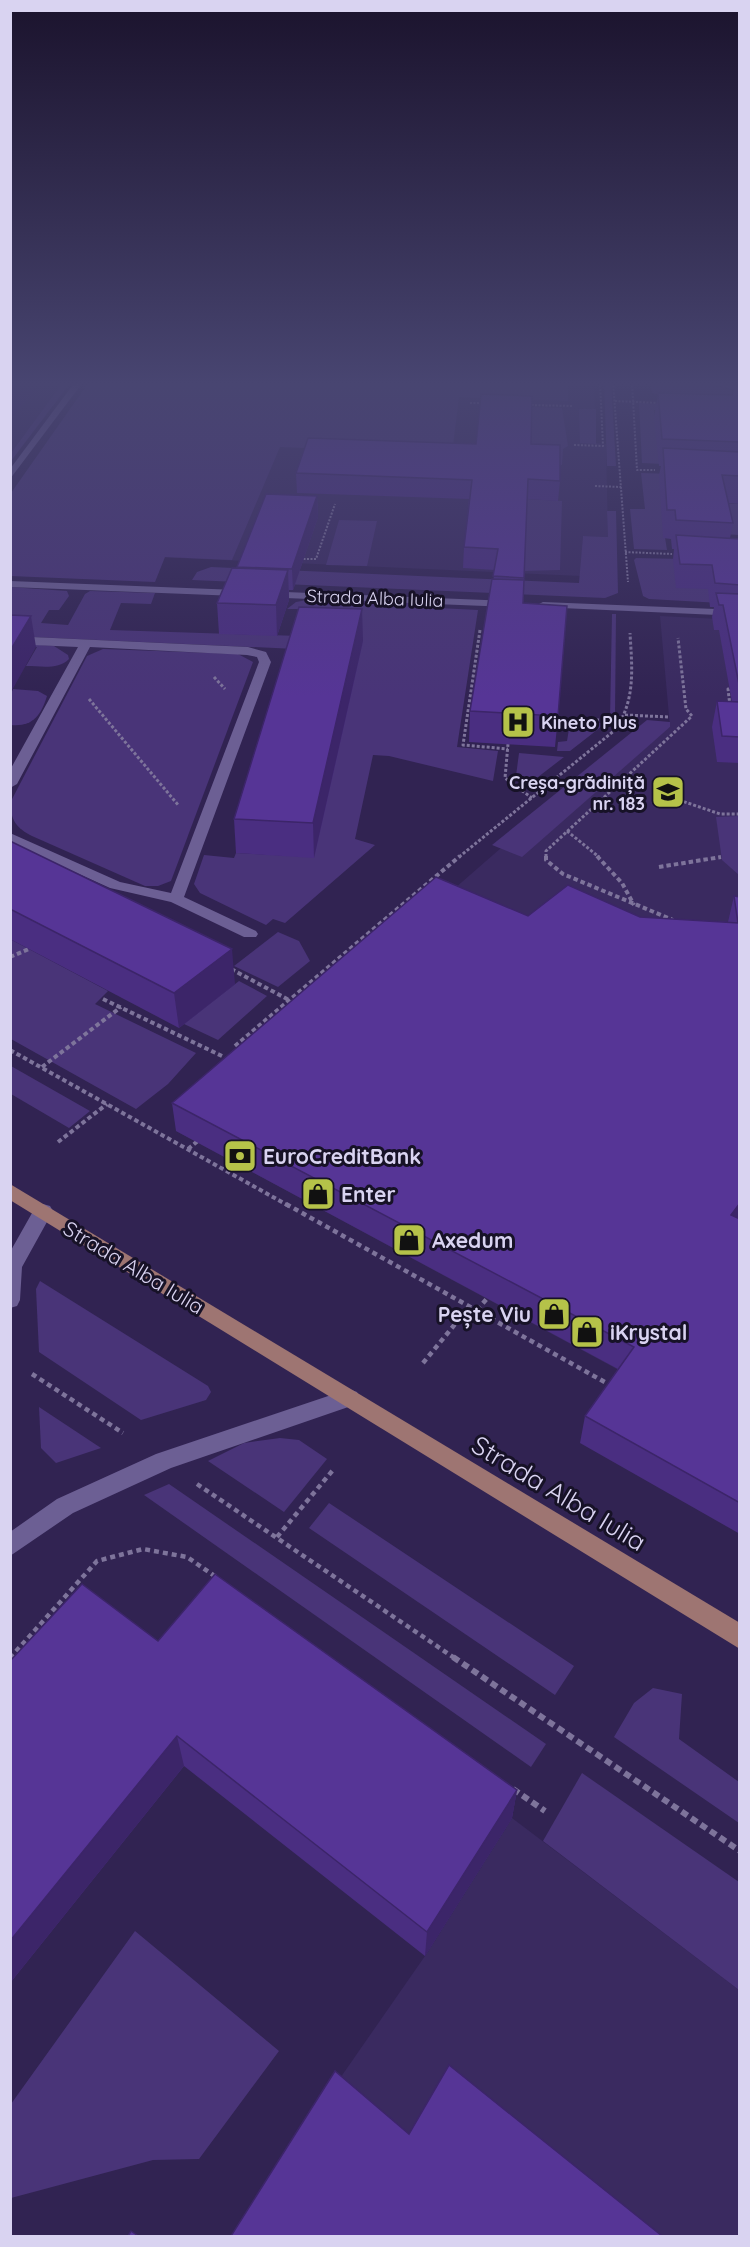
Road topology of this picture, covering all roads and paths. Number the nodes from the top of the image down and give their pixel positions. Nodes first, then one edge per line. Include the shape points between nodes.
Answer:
1 (617, 487) edge
2 (621, 487) joint
3 (335, 504) dead end
4 (625, 552) junction
5 (672, 554) dead end
6 (295, 558) edge
7 (10, 584) edge
8 (628, 586) dead end
9 (484, 603) junction
10 (740, 613) edge
11 (630, 624) dead end
12 (677, 634) dead end
13 (10, 640) edge
14 (86, 643) junction
15 (197, 649) junction
16 (68, 677) junction
17 (740, 689) edge
18 (246, 712) junction
19 (731, 713) edge
20 (625, 715) junction
21 (669, 717) dead end
22 (596, 720) dead end
23 (622, 721) junction
24 (508, 744) edge
25 (508, 749) junction
26 (10, 784) edge
27 (532, 798) junction
28 (678, 800) dead end
29 (740, 814) edge
30 (201, 831) junction
31 (567, 831) junction
32 (10, 837) edge
33 (722, 857) dead end
34 (658, 867) dead end
35 (176, 899) junction
36 (633, 905) junction
37 (216, 918) junction
38 (677, 921) edge
39 (375, 925) junction
40 (383, 928) edge
41 (250, 934) dead end
42 (29, 949) edge
43 (10, 957) edge
44 (104, 999) dead end
45 (289, 999) junction
46 (121, 1007) junction
47 (235, 1046) edge
48 (10, 1050) edge
49 (222, 1056) dead end
50 (42, 1067) junction
51 (107, 1104) junction
52 (205, 1134) edge
53 (58, 1142) dead end
54 (188, 1149) junction
55 (10, 1191) edge
56 (43, 1210) junction
57 (491, 1293) edge
58 (10, 1300) edge
59 (470, 1306) junction
60 (477, 1310) junction
61 (423, 1363) dead end
62 (32, 1374) dead end
63 (618, 1389) edge
64 (349, 1398) junction
65 (123, 1433) dead end
66 (333, 1470) dead end
67 (194, 1482) dead end
68 (277, 1537) junction
69 (10, 1546) edge
70 (226, 1584) edge
71 (740, 1637) edge
72 (10, 1658) edge
73 (506, 1783) edge
74 (544, 1811) dead end
75 (740, 1851) edge

1 - 2 path
2 - 4 path
3 - 6 path via 316,560
4 - 5 path
4 - 8 path
7 - 9 street, Strada Alba Iulia
9 - 10 street, Strada Alba Iulia
9 - 25 path via 463,746
11 - 20 path via 632,689
12 - 31 path via 686,710 692,716
13 - 14 street
14 - 15 street
14 - 16 street
15 - 18 path via 201,662
15 - 18 street via 261,655 265,662
16 - 26 street
16 - 30 path
17 - 19 path via 728,689
18 - 30 street
20 - 21 path
20 - 23 path
22 - 23 path
23 - 27 path via 600,744
24 - 25 path
25 - 27 path via 505,778
27 - 39 path
28 - 29 path via 720,814
30 - 35 street
31 - 36 path via 627,888
31 - 36 path via 546,851 546,860
32 - 35 street via 115,885
33 - 34 path
35 - 37 street
36 - 38 path
37 - 41 street
37 - 45 path via 224,966
39 - 40 path
39 - 45 path
42 - 43 path
44 - 46 path
45 - 47 path
46 - 49 path
46 - 50 path
48 - 50 path
50 - 51 path
51 - 53 path
51 - 54 path
52 - 54 path
54 - 59 path
55 - 56 main road, Strada Alba Iulia
56 - 58 street, Strada Alba Iulia via 12,1267
56 - 64 main road, Strada Alba Iulia
57 - 60 path
59 - 60 path
59 - 61 path
60 - 63 path
62 - 65 path
64 - 69 street via 164,1461 66,1506
64 - 71 main road, Strada Alba Iulia
66 - 68 path
67 - 68 path
68 - 75 path
70 - 72 path via 188,1557 143,1549 97,1561
73 - 74 path

